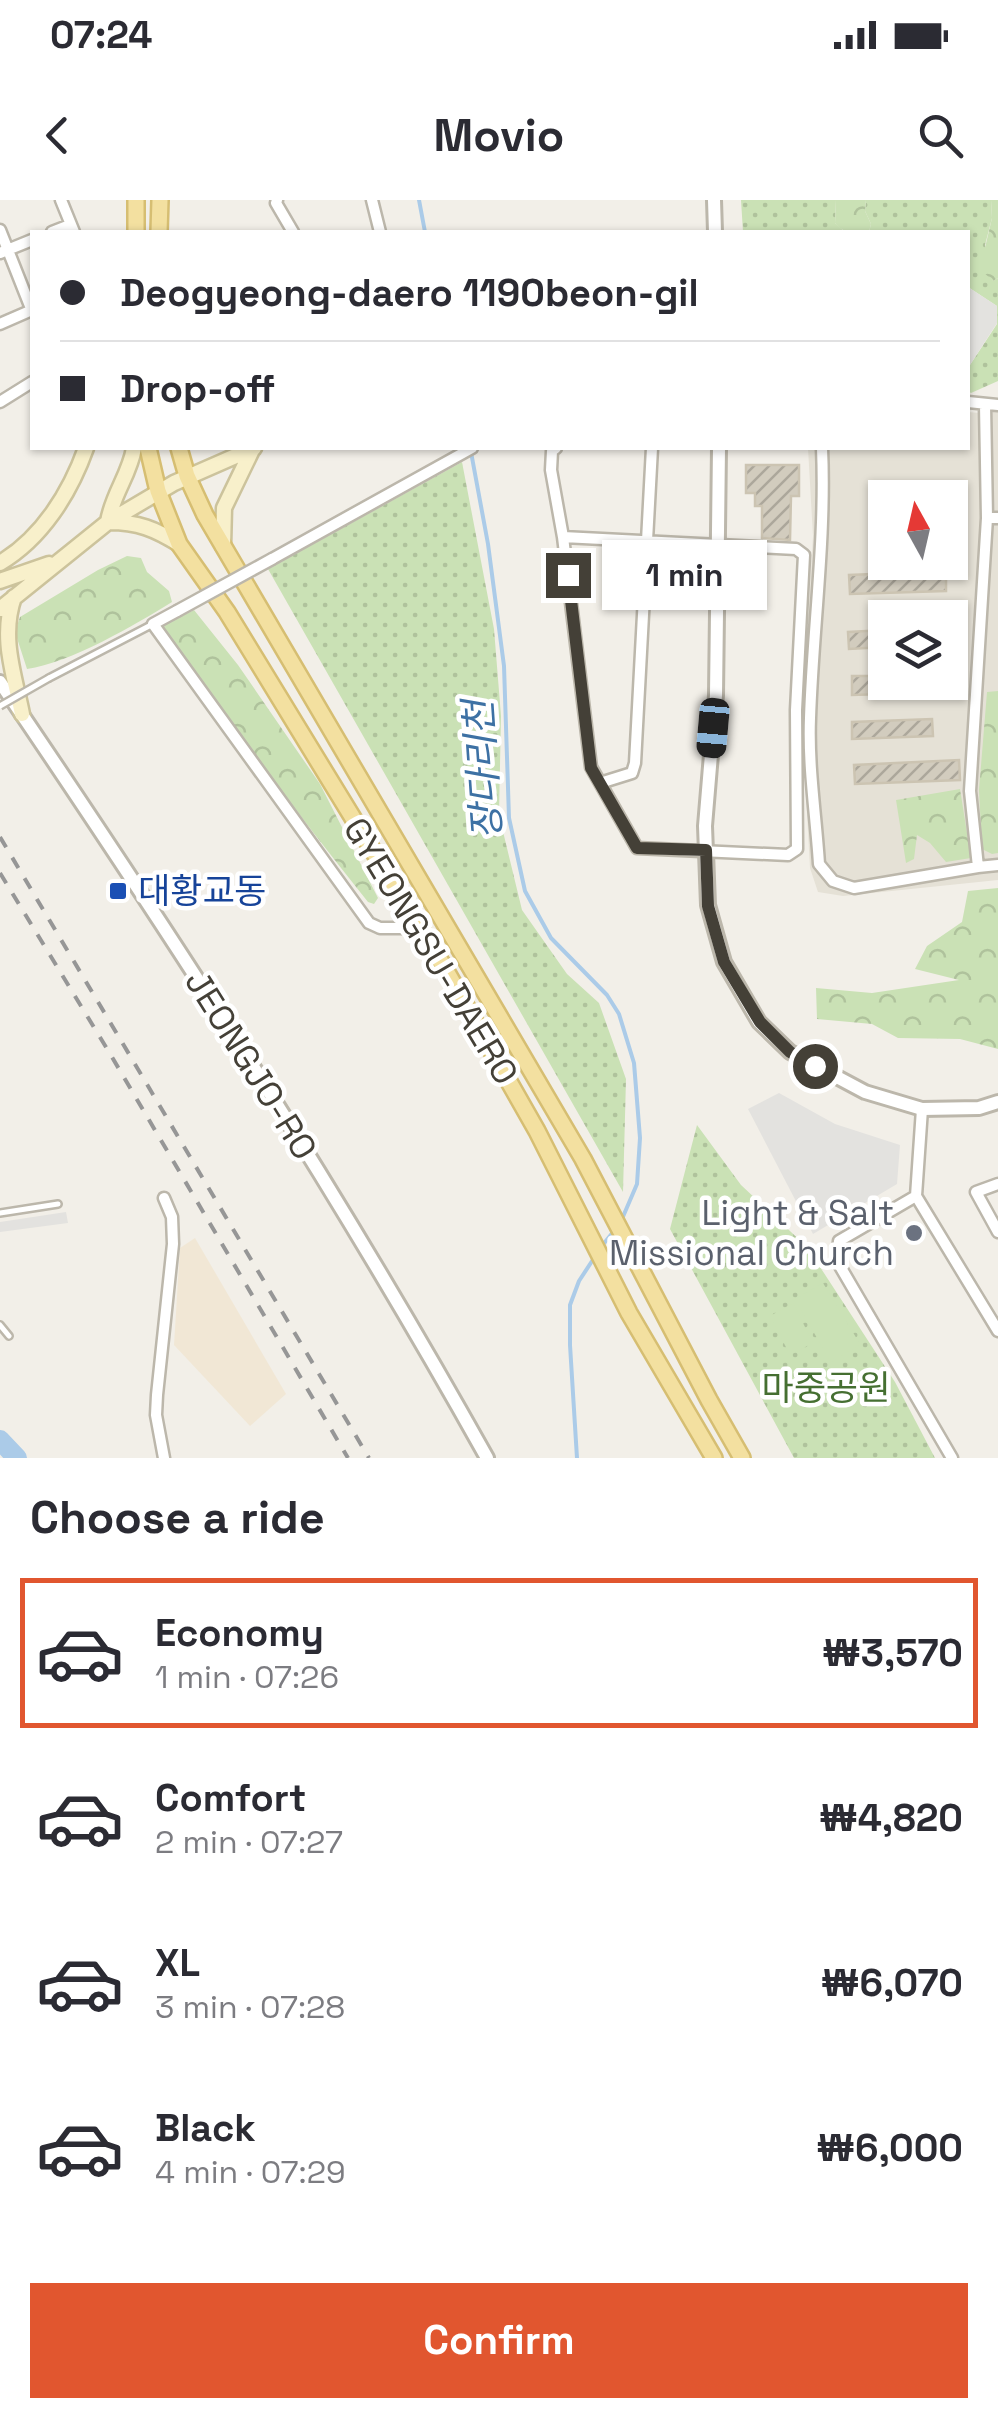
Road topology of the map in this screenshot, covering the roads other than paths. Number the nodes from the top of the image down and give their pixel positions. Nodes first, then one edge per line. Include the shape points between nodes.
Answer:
1 (61, 200) edge
2 (136, 200) edge
3 (160, 200) edge
4 (277, 200) edge
5 (372, 200) edge
6 (714, 200) edge
7 (72, 229) edge
8 (0, 230) edge
9 (136, 230) edge
10 (159, 230) edge
11 (292, 230) edge
12 (380, 230) edge
13 (715, 230) edge
14 (30, 241) edge
15 (4, 251) edge
16 (30, 306) edge
17 (30, 311) edge
18 (0, 324) edge
19 (30, 383) edge
20 (0, 402) edge
21 (970, 402) edge
22 (998, 404) edge
23 (985, 405) junction
24 (85, 450) edge
25 (134, 450) edge
26 (148, 450) edge
27 (180, 450) edge
28 (249, 450) edge
29 (253, 450) edge
30 (468, 450) edge
31 (553, 450) edge
32 (652, 450) edge
33 (719, 450) edge
34 (822, 450) edge
35 (187, 476) junction
36 (158, 491) junction
37 (992, 518) edge
38 (108, 522) junction
39 (563, 536) junction
40 (648, 542) junction
41 (179, 544) junction
42 (718, 546) junction
43 (223, 547) junction
44 (59, 561) junction
45 (0, 563) edge
46 (0, 581) edge
47 (14, 597) junction
48 (0, 609) edge
49 (153, 624) junction
50 (0, 682) edge
51 (0, 706) edge
52 (22, 714) junction
53 (600, 784) junction
54 (706, 850) junction
55 (998, 865) edge
56 (978, 867) junction
57 (420, 928) junction
58 (998, 1102) edge
59 (922, 1110) junction
60 (998, 1184) edge
61 (916, 1196) junction
62 (164, 1198) dead end
63 (58, 1204) dead end
64 (0, 1212) edge
65 (998, 1232) edge
66 (996, 1323) edge
67 (0, 1325) edge
68 (9, 1336) dead end
69 (164, 1458) edge
70 (487, 1458) edge
71 (714, 1458) edge
72 (742, 1458) edge
73 (952, 1458) edge

1 - 7 street
2 - 9 main road
3 - 10 main road
4 - 11 street
5 - 12 street
6 - 13 street
8 - 15 street
14 - 15 street
15 - 16 street
17 - 18 street
19 - 20 street
21 - 23 street
22 - 23 street
23 - 37 street
24 - 45 main road via 47,522
25 - 38 main road
26 - 36 main road, GYEONGSU-DAERO
27 - 35 main road, GYEONGSU-DAERO
28 - 35 main road
29 - 43 main road via 224,508
30 - 49 street, bridge
31 - 39 street
32 - 40 street
33 - 42 street
34 - 56 street via 810,722 819,864 833,881 854,888
35 - 36 main road
35 - 43 main road, GYEONGSU-DAERO
36 - 38 main road
36 - 41 main road, GYEONGSU-DAERO
37 - 56 street via 970,790
38 - 41 main road via 154,528
38 - 44 main road
39 - 40 street
39 - 53 street via 591,768
40 - 42 street
40 - 53 street via 635,763 632,772
41 - 57 main road, GYEONGSU-DAERO via 228,612
42 - 54 street
42 - 54 street via 796,549 804,555 798,837 788,855
43 - 72 main road, GYEONGSU-DAERO via 599,1190
44 - 46 main road
44 - 47 main road
47 - 48 main road
47 - 52 main road via 6,631
49 - 51 lane, bridge
49 - 57 street via 369,923
50 - 52 street, JEONGJO-RO
52 - 70 street, JEONGJO-RO via 231,1032
53 - 54 street via 637,848
54 - 59 street via 708,906 724,962 760,1022 790,1052 865,1092
55 - 56 street
57 - 71 main road, GYEONGSU-DAERO
58 - 59 street
59 - 61 street
60 - 65 street via 976,1192
61 - 66 street
61 - 73 street via 839,1241 837,1260
62 - 69 street via 173,1244 171,1317 156,1415
63 - 64 lane
67 - 68 lane

